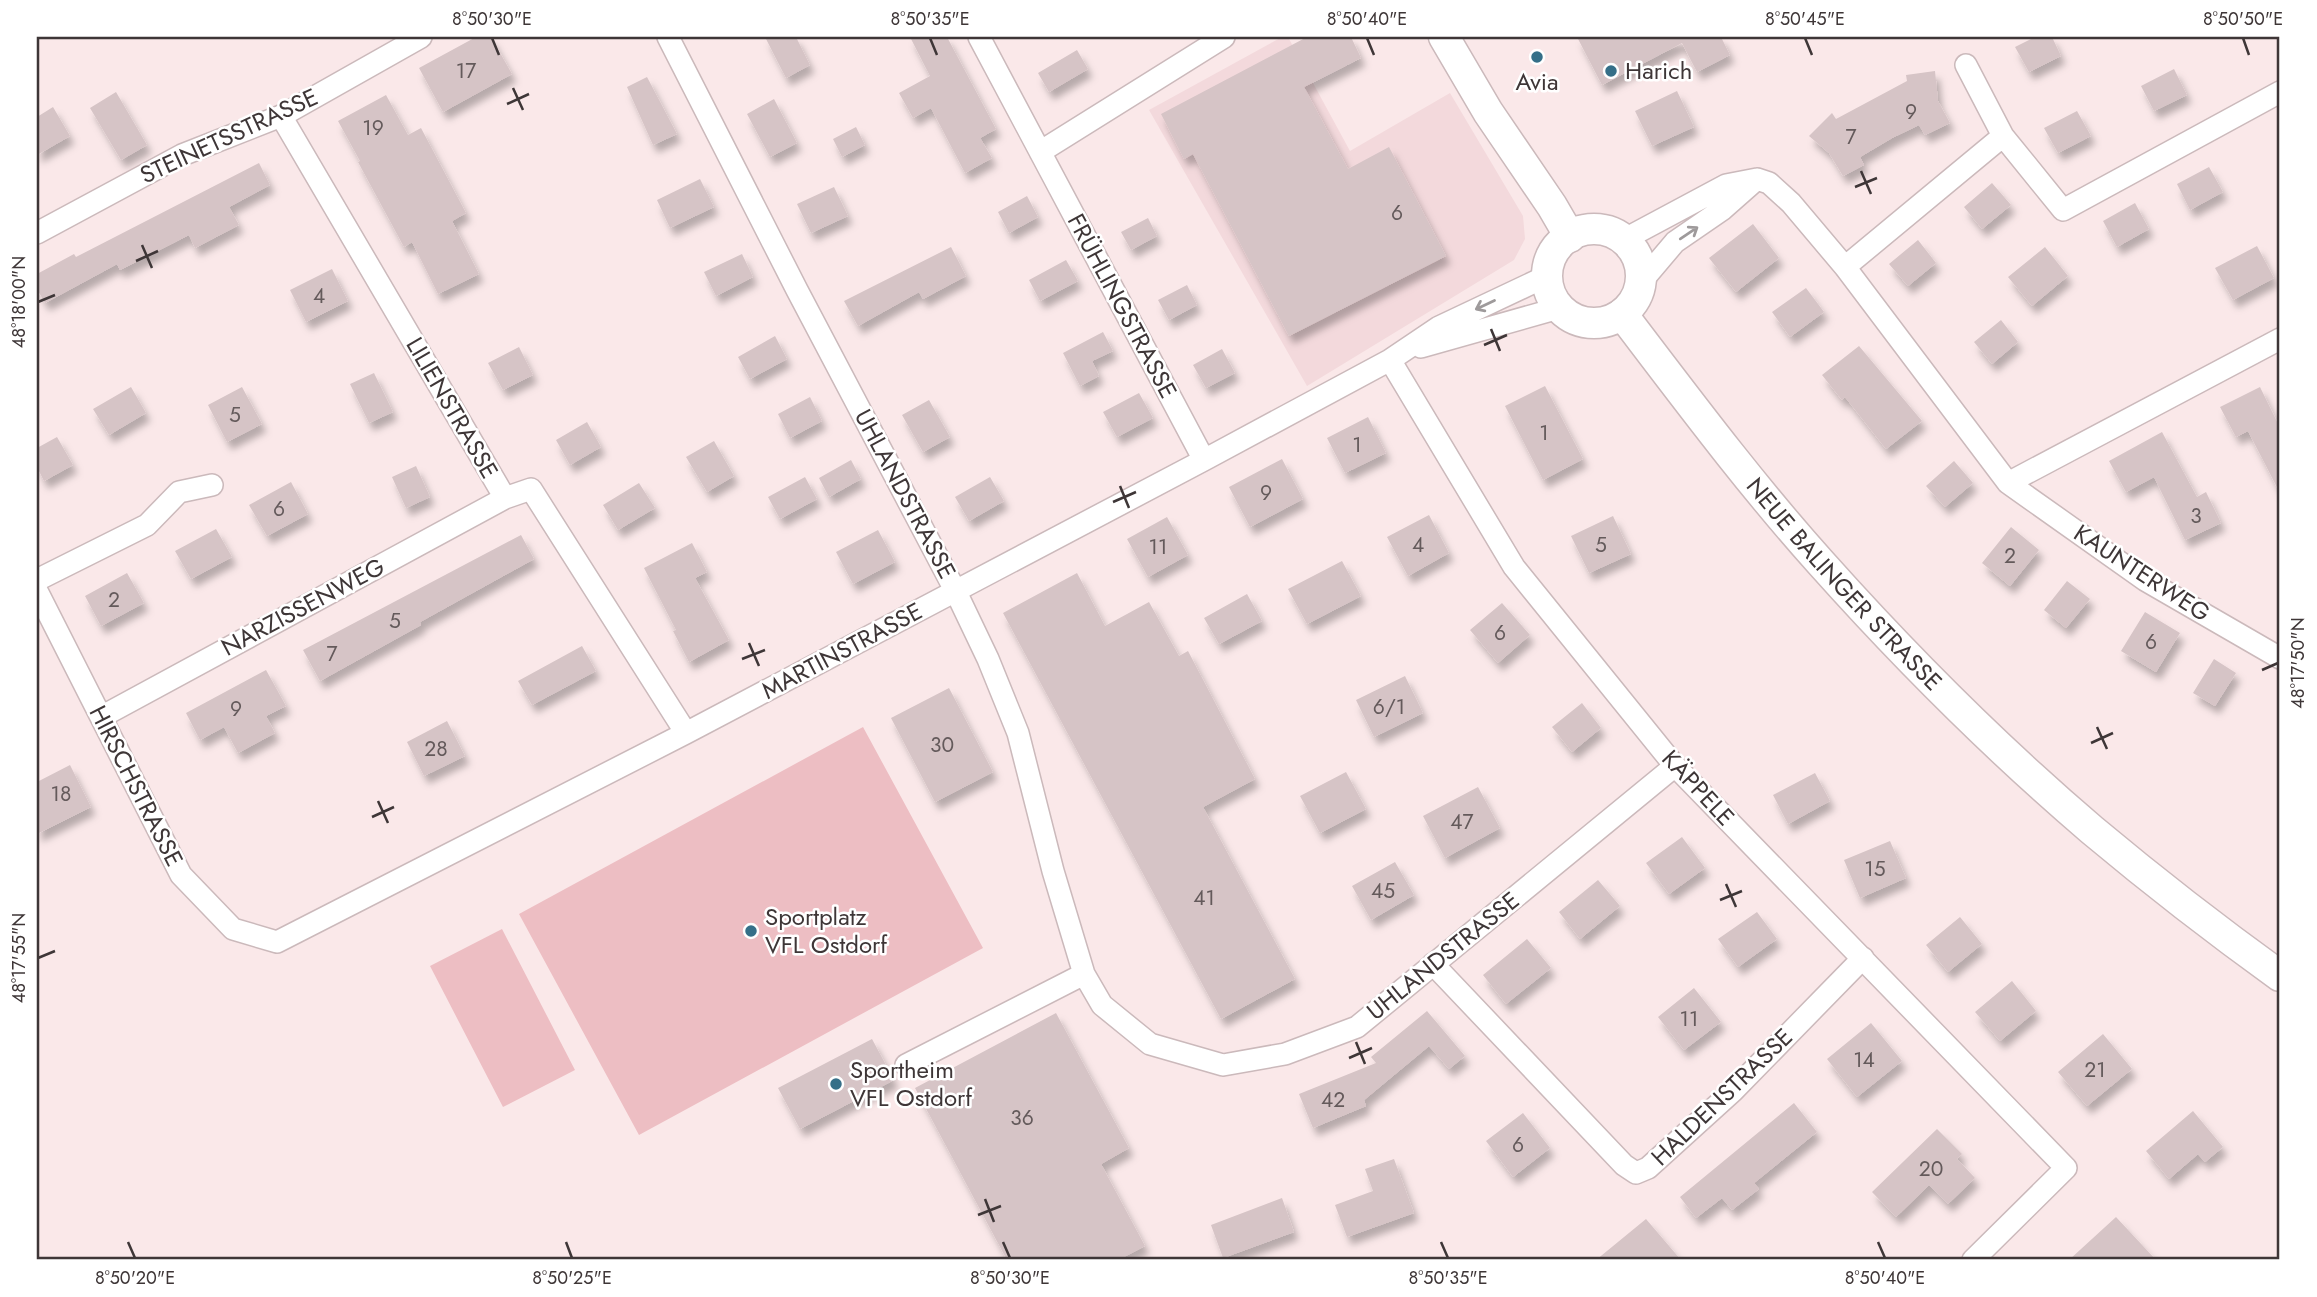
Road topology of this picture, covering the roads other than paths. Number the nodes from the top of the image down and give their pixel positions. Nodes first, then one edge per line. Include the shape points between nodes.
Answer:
1 (421, 37) edge
2 (668, 37) edge
3 (979, 37) edge
4 (1224, 37) edge
5 (1444, 37) edge
6 (1966, 65) dead end
7 (2280, 92) edge
8 (281, 116) junction
9 (2003, 136) junction
10 (1040, 152) junction
11 (1757, 180) junction
12 (37, 233) edge
13 (1570, 237) junction
14 (1625, 239) junction
15 (1845, 267) junction
16 (1547, 276) junction
17 (1642, 281) junction
18 (1559, 308) junction
19 (1622, 314) junction
20 (2280, 339) edge
21 (1396, 357) junction
22 (1204, 460) junction
23 (2008, 483) junction
24 (212, 485) dead end
25 (505, 498) junction
26 (37, 580) edge
27 (37, 591) edge
28 (956, 592) junction
29 (2280, 658) edge
30 (101, 717) junction
31 (686, 733) junction
32 (1675, 766) junction
33 (277, 942) joint
34 (1863, 958) junction
35 (1433, 964) junction
36 (1084, 974) junction
37 (2280, 976) edge
38 (906, 1065) dead end
39 (1973, 1260) edge

1 - 8 street, STEINETSSTRASSE
2 - 28 street, UHLANDSTRASSE
3 - 10 street, FRÜHLINGSTRASSE
4 - 10 street
5 - 13 main road
6 - 9 street
7 - 9 street via 2063,210
8 - 12 street, STEINETSSTRASSE via 182,155
8 - 25 street, LILIENSTRASSE
9 - 15 street
10 - 22 street, FRÜHLINGSTRASSE
11 - 14 street via 1726,185
11 - 15 street, KAUNTERWEG via 1769,183 1791,203
17 -> 11 street via 1675,242
13 - 14 main road via 1585,229 1604,230
13 - 16 main road via 1555,250
14 - 17 main road via 1638,258
15 - 23 street, KAUNTERWEG
16 - 18 main road
16 -> 21 street, MARTINSTRASSE via 1438,327
17 - 19 main road via 1635,301
18 - 19 main road via 1586,322 1605,322
18 - 21 street, MARTINSTRASSE
19 - 37 main road, NEUE BALINGER STRASSE via 1819,561 1903,652 2092,830
20 - 23 street
21 - 22 street, MARTINSTRASSE
21 - 32 street, KÄPPELE via 1514,567
22 - 28 street, MARTINSTRASSE
23 - 29 street, KAUNTERWEG via 2145,580
24 - 26 street via 178,492 147,525
25 - 30 street, NARZISSENWEG
25 - 31 street, LILIENSTRASSE via 531,489
27 - 30 street, HIRSCHSTRASSE
28 - 31 street, MARTINSTRASSE
28 - 36 street, UHLANDSTRASSE via 1018,733
30 - 33 street, HIRSCHSTRASSE via 181,875 233,929
31 - 33 street, MARTINSTRASSE
32 - 34 street, KÄPPELE
32 - 35 street, UHLANDSTRASSE
34 - 35 street, HALDENSTRASSE via 1733,1091 1648,1168 1636,1173
34 - 39 street, KÄPPELE via 2066,1168
35 - 36 street, UHLANDSTRASSE via 1357,1027 1285,1054 1223,1065 1150,1044 1102,1005
36 - 38 street

